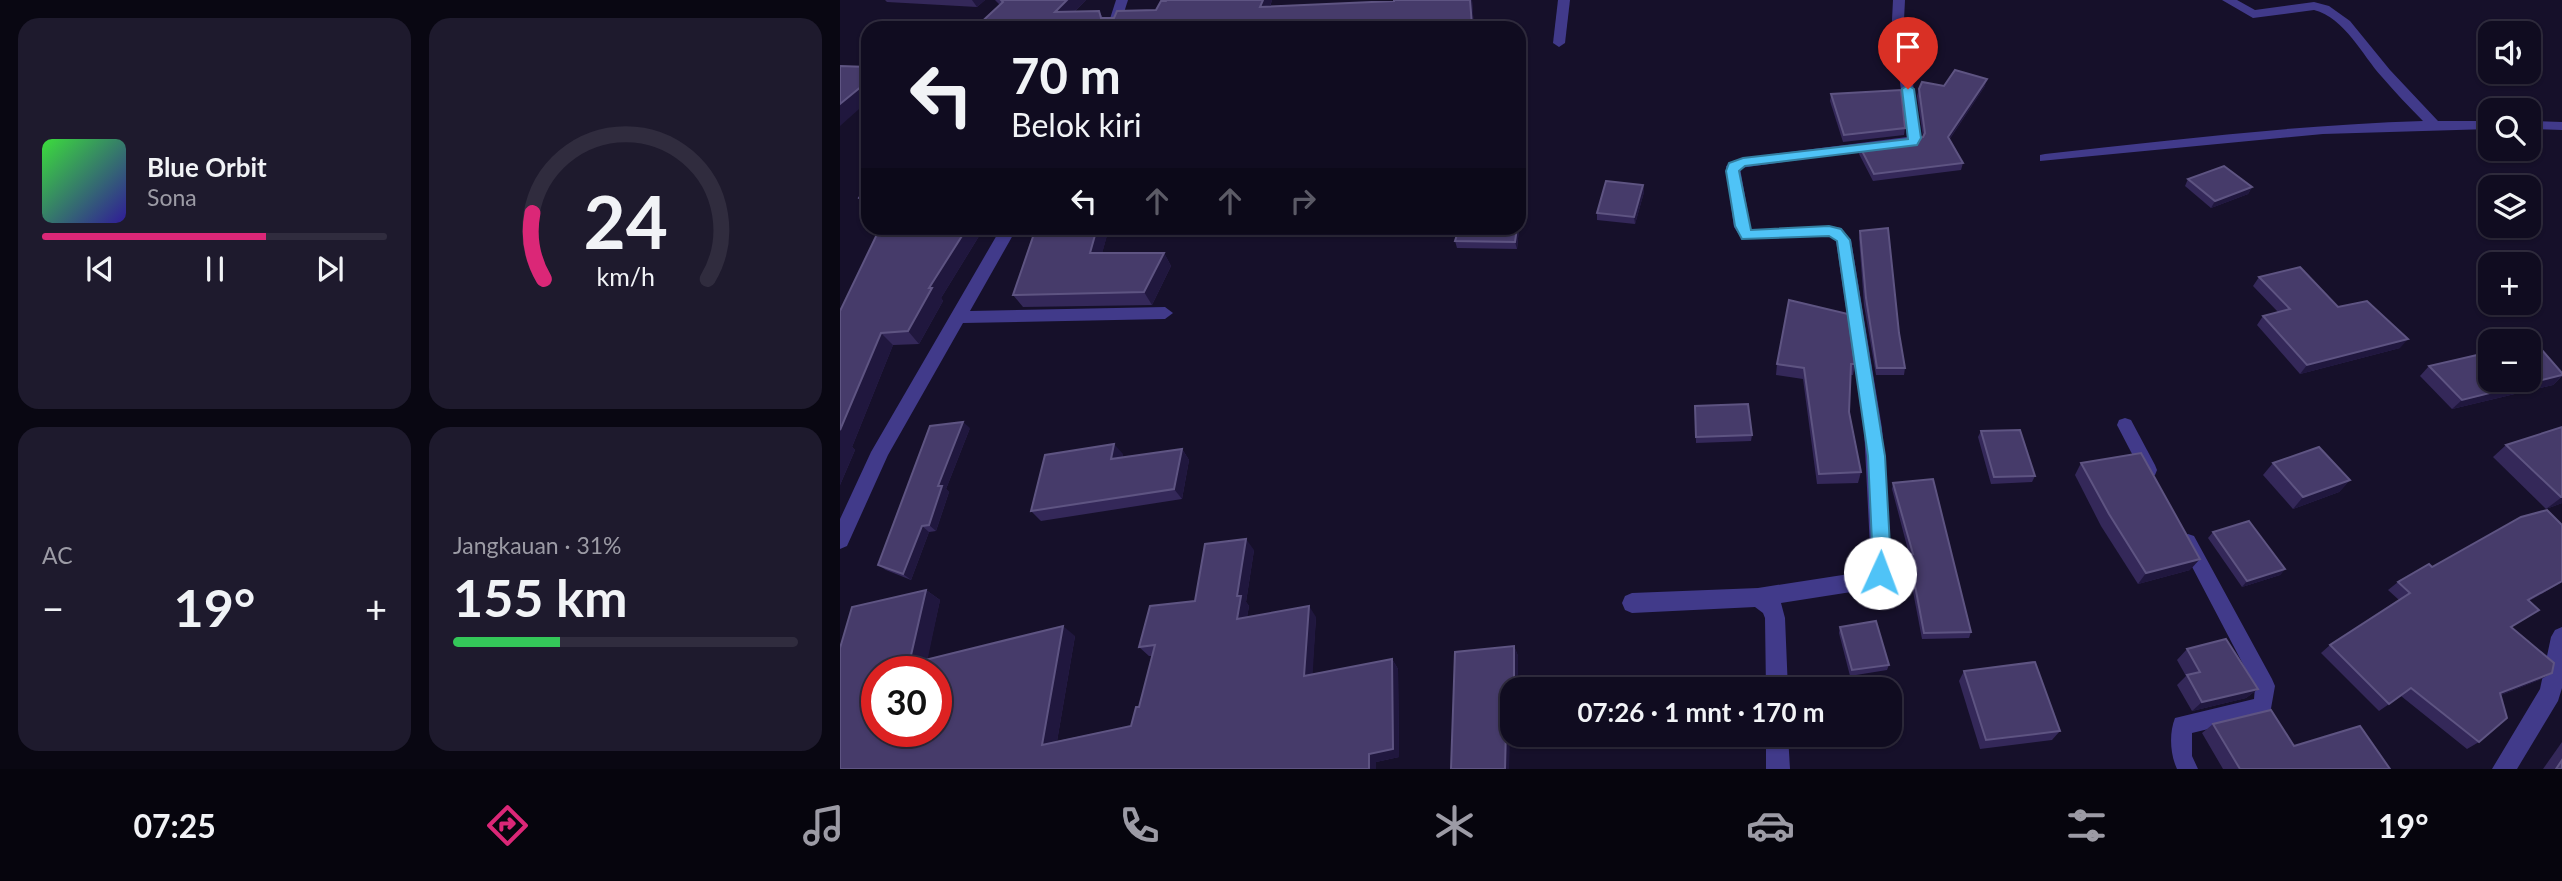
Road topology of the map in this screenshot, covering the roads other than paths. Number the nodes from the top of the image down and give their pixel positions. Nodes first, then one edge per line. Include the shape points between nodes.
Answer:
1 (1122, 0) edge
2 (1564, 0) edge
3 (1899, 0) edge
4 (2228, 0) edge
5 (1115, 21) edge
6 (1559, 43) dead end
7 (2433, 124) junction
8 (2478, 125) edge
9 (2556, 126) edge
10 (2562, 138) edge
11 (2045, 158) dead end
12 (1005, 235) edge
13 (1165, 313) dead end
14 (958, 317) junction
15 (2125, 425) dead end
16 (2157, 484) edge
17 (2176, 520) edge
18 (840, 540) edge
19 (1758, 597) junction
20 (1632, 603) dead end
21 (2562, 637) edge
22 (1777, 677) edge
23 (1777, 747) edge
24 (1778, 769) edge
25 (2188, 769) edge
26 (2504, 769) edge

1 - 5 street
2 - 6 street
3 - 19 street via 1914,140 1733,166 1747,235 1829,231 1843,240 1876,456 1880,573 1864,581
4 - 7 street via 2253,14 2314,6 2325,9 2346,24
7 - 8 street
7 - 11 street via 2207,140
9 - 10 street
12 - 14 street
13 - 14 street
14 - 18 street via 880,452
15 - 16 lane
17 - 25 lane via 2265,686 2263,707 2182,724 2182,757
19 - 20 street
19 - 22 street via 1772,607 1776,618
21 - 26 street via 2550,693
23 - 24 street

